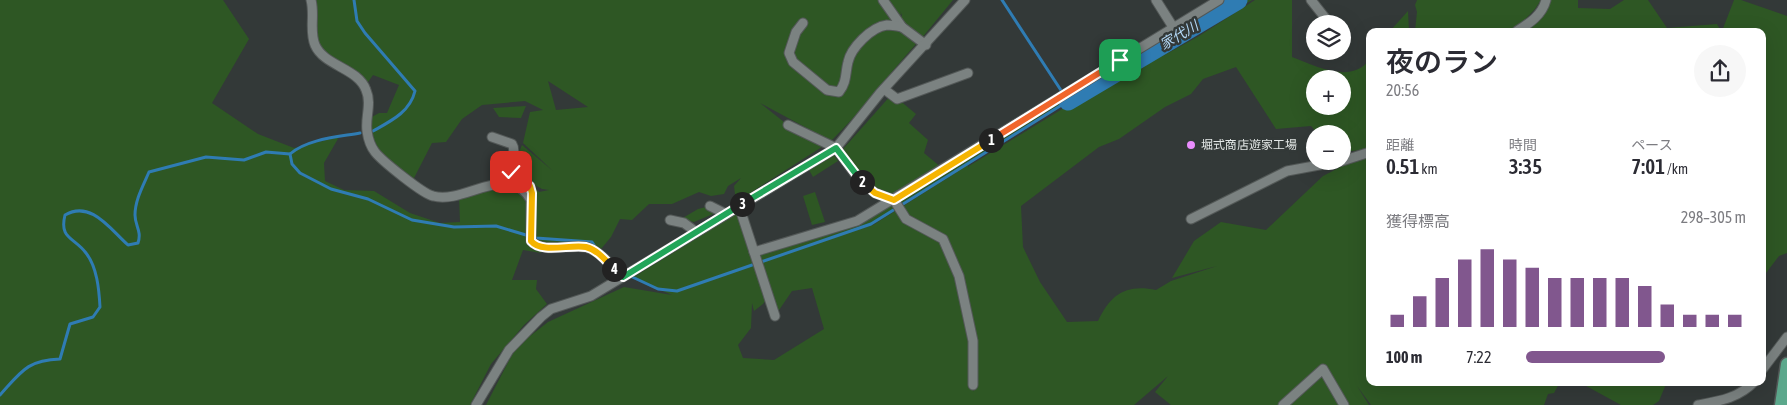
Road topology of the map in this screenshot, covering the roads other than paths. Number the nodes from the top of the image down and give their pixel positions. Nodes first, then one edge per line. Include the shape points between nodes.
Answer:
1 (311, 0) edge
2 (883, 0) edge
3 (965, 0) edge
4 (1156, 0) edge
5 (1219, 0) edge
6 (1311, 0) edge
7 (1546, 0) edge
8 (1323, 15) edge
9 (803, 23) dead end
10 (902, 27) junction
11 (1173, 28) junction
12 (1522, 28) edge
13 (926, 45) junction
14 (968, 73) dead end
15 (884, 90) junction
16 (788, 124) dead end
17 (492, 137) dead end
18 (836, 148) junction
19 (1366, 153) edge
20 (1351, 158) edge
21 (1306, 168) edge
22 (531, 200) junction
23 (895, 201) junction
24 (710, 206) dead end
25 (739, 206) junction
26 (726, 214) junction
27 (1191, 219) dead end
28 (670, 220) dead end
29 (696, 232) junction
30 (755, 254) junction
31 (627, 275) junction
32 (775, 316) dead end
33 (1787, 337) edge
34 (1766, 364) edge
35 (1787, 364) edge
36 (973, 384) dead end
37 (1750, 386) edge
38 (1715, 403) edge
39 (476, 405) edge
40 (1283, 405) edge
41 (1344, 405) edge
42 (1698, 405) edge
43 (1781, 405) edge

1 - 22 street via 312,35 320,54 358,78 366,88 369,102 367,131 376,153 432,196 448,198 510,183 519,186
2 - 10 street
3 - 13 street
4 - 11 street
5 - 11 street
6 - 8 street
7 - 12 street via 1535,19
9 - 10 street via 792,41 789,53 793,62 827,90 839,92 845,85 853,49 877,28 887,25
10 - 13 street
11 - 23 street
13 - 15 street
14 - 15 street via 897,99
15 - 18 street
16 - 18 street
17 - 22 street via 512,144 515,152 511,172 530,186
18 - 23 street via 861,182 875,193
18 - 25 street
19 - 20 street
21 - 27 street via 1287,171
22 - 31 street via 531,240 534,244 585,247
23 - 30 street via 858,220
23 - 36 street via 906,219 943,239 949,249 959,276 973,340
24 - 26 street
25 - 26 street
25 - 30 street
26 - 29 street
28 - 29 street via 684,223
29 - 31 street
30 - 32 street
31 - 39 street via 591,296 551,309 541,317 509,350
33 - 34 street
35 - 43 main road
37 - 38 street
38 - 42 street
40 - 41 street via 1323,369

